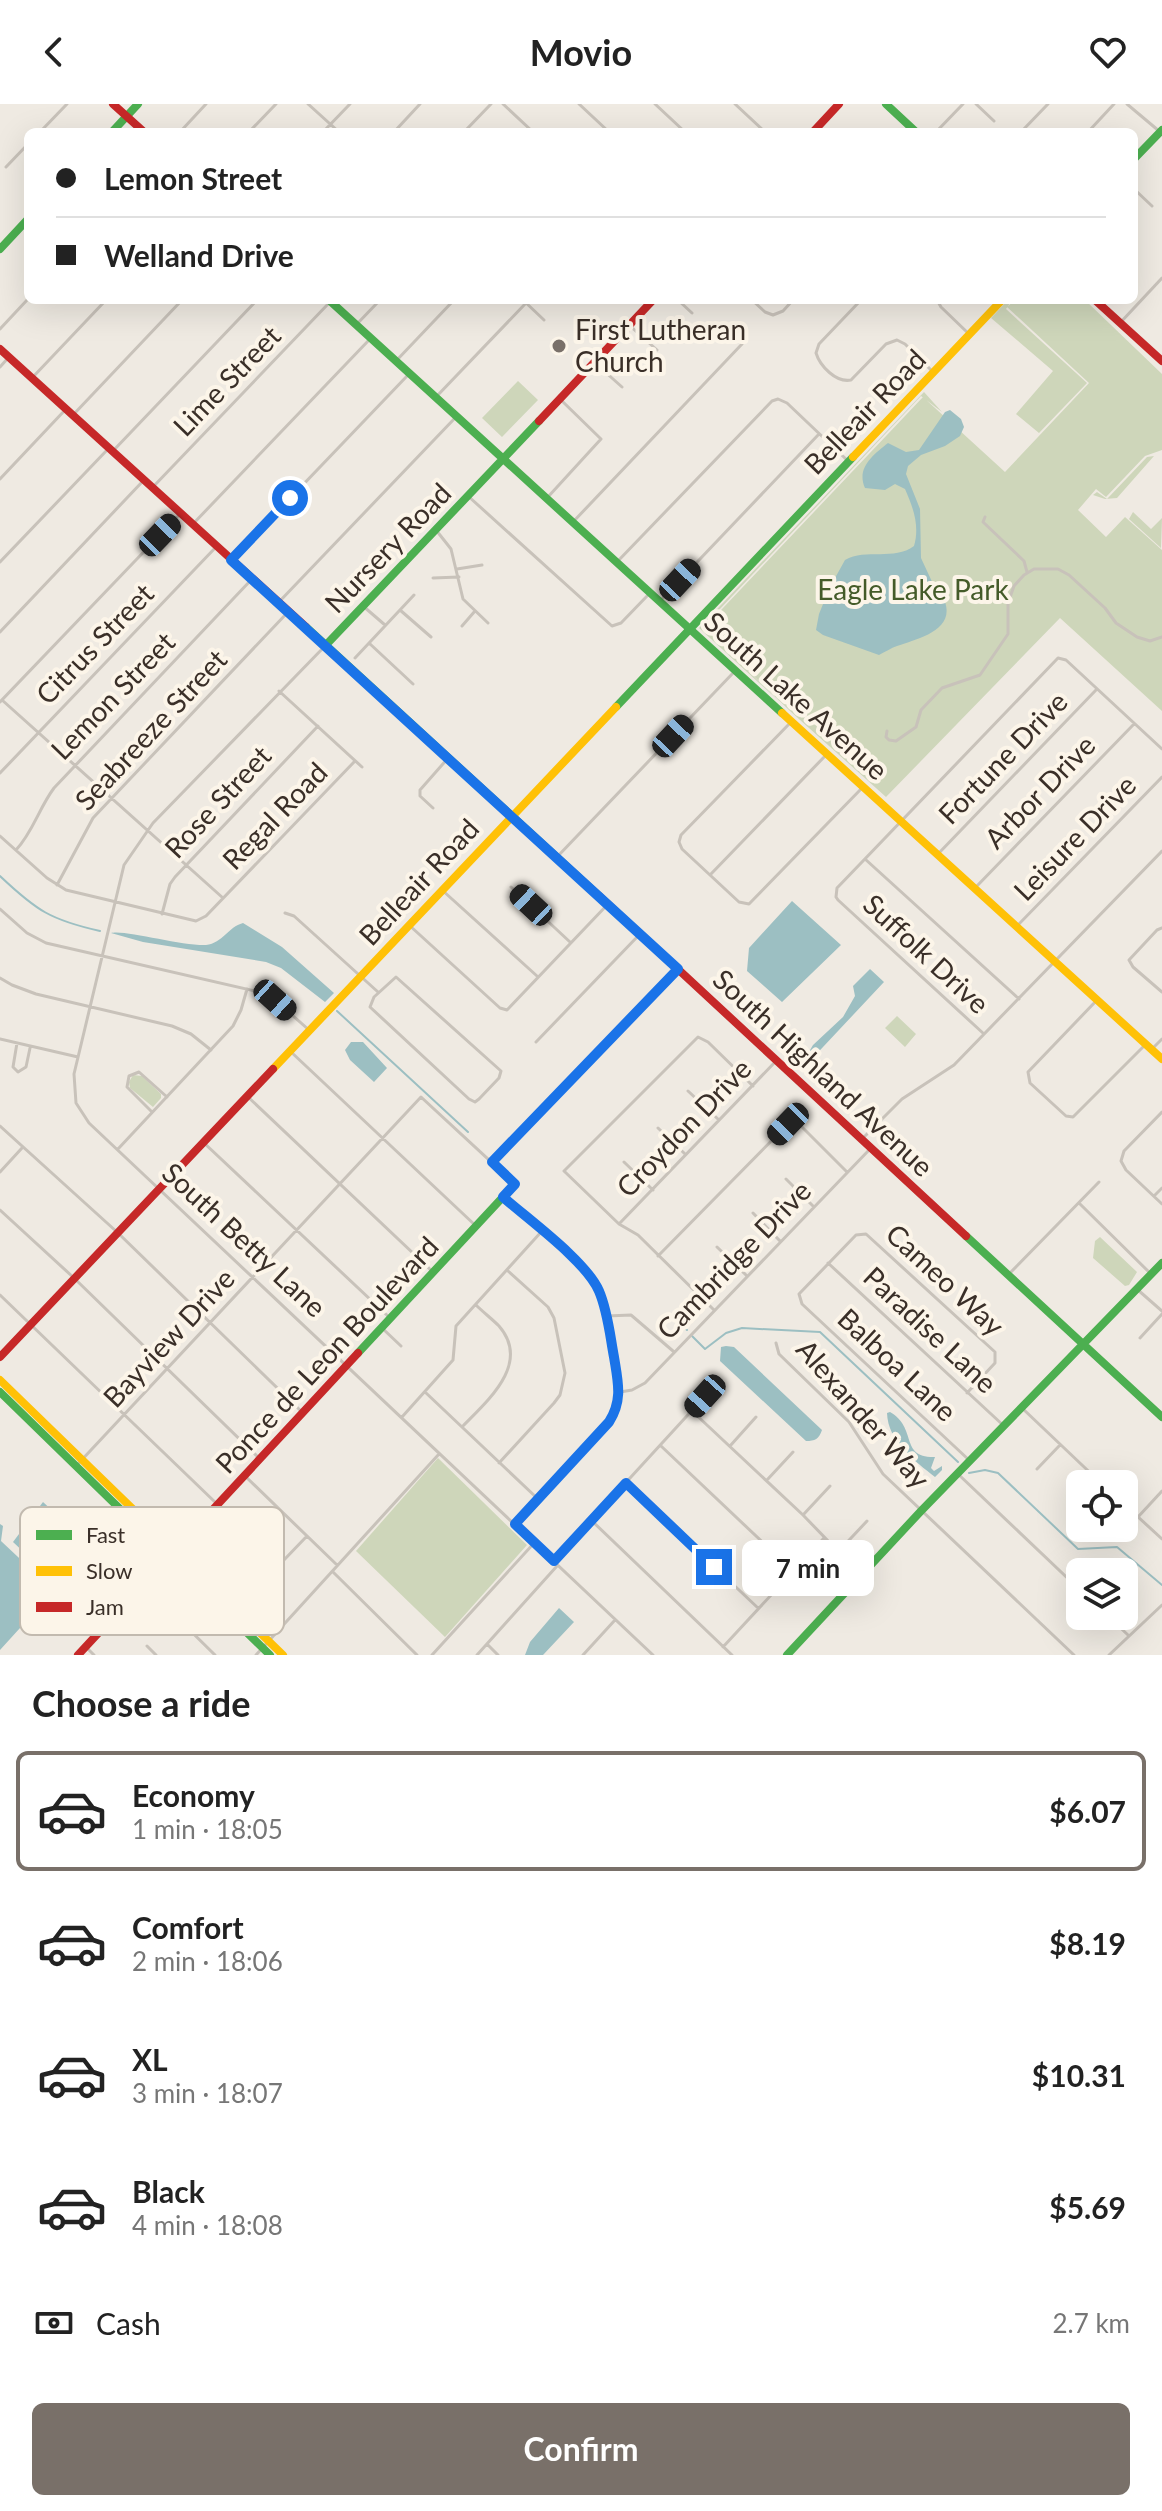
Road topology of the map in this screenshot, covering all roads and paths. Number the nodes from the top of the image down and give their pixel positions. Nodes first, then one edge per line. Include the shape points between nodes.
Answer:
1 (67, 104) edge
2 (113, 104) edge
3 (138, 104) edge
4 (206, 104) edge
5 (276, 104) edge
6 (308, 104) edge
7 (350, 104) edge
8 (420, 104) edge
9 (491, 104) edge
10 (503, 104) edge
11 (579, 104) edge
12 (655, 104) edge
13 (735, 104) edge
14 (839, 104) edge
15 (886, 104) edge
16 (963, 104) edge
17 (976, 104) edge
18 (1048, 104) edge
19 (1114, 104) edge
20 (1127, 104) edge
21 (127, 116) junction
22 (994, 121) dead end
23 (331, 124) junction
24 (44, 128) edge
25 (116, 128) edge
26 (140, 128) edge
27 (184, 128) edge
28 (253, 128) edge
29 (327, 128) edge
30 (335, 128) edge
31 (398, 128) edge
32 (468, 128) edge
33 (529, 128) edge
34 (605, 128) edge
35 (681, 128) edge
36 (761, 128) edge
37 (817, 128) edge
38 (912, 128) edge
39 (940, 128) edge
40 (1025, 128) edge
41 (1092, 128) edge
42 (1161, 132) edge
43 (24, 148) edge
44 (1138, 155) edge
45 (6, 167) dead end
46 (1138, 193) edge
47 (1152, 206) dead end
48 (24, 223) edge
49 (0, 249) edge
50 (1162, 278) edge
51 (24, 303) edge
52 (102, 304) edge
53 (178, 304) edge
54 (253, 304) edge
55 (327, 304) edge
56 (333, 304) edge
57 (376, 304) edge
58 (450, 304) edge
59 (522, 304) edge
60 (526, 304) edge
61 (649, 304) edge
62 (682, 304) edge
63 (756, 304) edge
64 (789, 304) edge
65 (857, 304) edge
66 (939, 304) edge
67 (998, 304) edge
68 (1099, 304) edge
69 (1138, 304) edge
70 (1138, 304) edge
71 (692, 313) dead end
72 (544, 320) dead end
73 (1120, 323) junction
74 (356, 325) junction
75 (629, 325) junction
76 (0, 329) edge
77 (969, 334) junction
78 (370, 338) junction
79 (742, 344) dead end
80 (0, 349) edge
81 (657, 350) dead end
82 (9, 357) junction
83 (396, 361) junction
84 (1162, 361) edge
85 (594, 362) junction
86 (0, 367) edge
87 (933, 372) junction
88 (409, 373) junction
89 (32, 378) junction
90 (622, 387) dead end
91 (436, 397) junction
92 (559, 399) junction
93 (69, 412) junction
94 (456, 416) junction
95 (819, 434) junction
96 (110, 450) junction
97 (503, 458) junction
98 (848, 461) junction
99 (0, 479) edge
100 (144, 481) junction
101 (152, 488) junction
102 (468, 496) junction
103 (547, 498) junction
104 (180, 514) junction
105 (985, 517) dead end
106 (573, 522) junction
107 (192, 525) junction
108 (436, 530) junction
109 (216, 547) junction
110 (231, 560) junction
111 (0, 562) edge
112 (617, 562) junction
113 (482, 565) dead end
114 (457, 569) junction
115 (1027, 572) junction
116 (459, 577) junction
117 (433, 578) dead end
118 (252, 579) junction
119 (651, 592) junction
120 (414, 595) dead end
121 (660, 601) junction
122 (278, 603) junction
123 (363, 606) junction
124 (400, 610) junction
125 (475, 611) junction
126 (288, 612) junction
127 (488, 623) dead end
128 (386, 626) junction
129 (462, 626) dead end
130 (689, 628) junction
131 (0, 632) edge
132 (431, 637) dead end
133 (1162, 637) edge
134 (369, 643) junction
135 (325, 646) junction
136 (355, 658) dead end
137 (736, 670) junction
138 (413, 684) dead end
139 (1097, 689) junction
140 (279, 691) junction
141 (1, 701) edge
142 (792, 721) junction
143 (1134, 724) junction
144 (318, 726) junction
145 (887, 731) dead end
146 (37, 734) junction
147 (1162, 749) edge
148 (827, 754) junction
149 (449, 757) junction
150 (355, 761) junction
151 (75, 765) junction
152 (362, 767) dead end
153 (0, 773) edge
154 (1162, 777) edge
155 (863, 787) junction
156 (111, 798) junction
157 (433, 808) dead end
158 (512, 816) junction
159 (901, 821) junction
160 (147, 830) junction
161 (0, 836) edge
162 (16, 850) junction
163 (1162, 851) edge
164 (938, 854) junction
165 (557, 857) junction
166 (865, 859) junction
167 (186, 865) junction
168 (710, 875) junction
169 (57, 885) junction
170 (511, 887) dead end
171 (975, 888) junction
172 (442, 890) junction
173 (223, 899) junction
174 (113, 903) junction
175 (608, 904) junction
176 (0, 909) edge
177 (285, 913) dead end
178 (162, 914) junction
179 (409, 925) junction
180 (1017, 926) junction
181 (1162, 928) edge
182 (640, 934) junction
183 (571, 943) junction
184 (101, 956) junction
185 (1055, 961) junction
186 (678, 969) junction
187 (360, 976) junction
188 (0, 978) edge
189 (538, 978) junction
190 (247, 989) junction
191 (378, 992) junction
192 (1162, 992) edge
193 (1019, 999) junction
194 (1097, 1000) junction
195 (90, 1006) junction
196 (309, 1030) junction
197 (984, 1034) junction
198 (0, 1039) edge
199 (1162, 1039) edge
200 (536, 1042) dead end
201 (17, 1043) junction
202 (30, 1046) junction
203 (1149, 1047) junction
204 (211, 1050) junction
205 (290, 1051) junction
206 (78, 1057) junction
207 (1162, 1059) edge
208 (777, 1060) junction
209 (753, 1086) junction
210 (688, 1091) dead end
211 (247, 1096) junction
212 (167, 1097) junction
213 (152, 1112) junction
214 (1162, 1112) edge
215 (719, 1120) junction
216 (0, 1126) edge
217 (658, 1128) dead end
218 (383, 1138) junction
219 (863, 1138) junction
220 (203, 1142) junction
221 (23, 1147) junction
222 (872, 1147) junction
223 (118, 1149) junction
224 (685, 1155) junction
225 (492, 1162) junction
226 (624, 1162) dead end
227 (0, 1172) edge
228 (847, 1172) junction
229 (786, 1179) dead end
230 (1099, 1182) dead end
231 (340, 1184) junction
232 (515, 1184) joint
233 (160, 1188) junction
234 (1162, 1188) edge
235 (653, 1190) junction
236 (1154, 1196) junction
237 (503, 1197) junction
238 (1079, 1203) junction
239 (1162, 1204) edge
240 (814, 1207) junction
241 (0, 1210) edge
242 (753, 1213) dead end
243 (619, 1224) junction
244 (476, 1226) junction
245 (297, 1230) junction
246 (542, 1231) junction
247 (117, 1232) junction
248 (780, 1241) junction
249 (717, 1247) dead end
250 (658, 1256) junction
251 (828, 1263) junction
252 (1162, 1263) edge
253 (507, 1269) junction
254 (433, 1273) junction
255 (1009, 1274) junction
256 (1152, 1274) junction
257 (747, 1275) junction
258 (253, 1276) junction
259 (74, 1278) junction
260 (1138, 1289) junction
261 (0, 1295) edge
262 (798, 1298) joint
263 (475, 1304) junction
264 (713, 1309) junction
265 (1162, 1313) edge
266 (607, 1316) junction
267 (390, 1319) junction
268 (210, 1323) junction
269 (31, 1324) junction
270 (382, 1328) junction
271 (1140, 1338) dead end
272 (776, 1343) dead end
273 (1084, 1344) junction
274 (401, 1346) dead end
275 (673, 1351) junction
276 (0, 1357) edge
277 (348, 1365) junction
278 (167, 1369) junction
279 (0, 1380) edge
280 (718, 1382) dead end
281 (0, 1392) edge
282 (425, 1392) junction
283 (620, 1392) junction
284 (967, 1393) junction
285 (1022, 1408) junction
286 (692, 1411) junction
287 (303, 1413) junction
288 (125, 1414) junction
289 (402, 1417) junction
290 (756, 1417) dead end
291 (1162, 1417) edge
292 (1004, 1426) junction
293 (462, 1427) junction
294 (1061, 1444) junction
295 (661, 1446) junction
296 (730, 1446) junction
297 (793, 1452) dead end
298 (439, 1454) junction
299 (260, 1459) junction
300 (970, 1460) junction
301 (79, 1462) junction
302 (499, 1463) junction
303 (1037, 1469) dead end
304 (1088, 1470) edge
305 (957, 1474) junction
306 (245, 1476) junction
307 (767, 1480) junction
308 (626, 1483) junction
309 (830, 1486) dead end
310 (1162, 1491) edge
311 (538, 1499) junction
312 (218, 1505) joint
313 (125, 1507) edge
314 (276, 1507) edge
315 (921, 1511) junction
316 (284, 1515) edge
317 (803, 1515) junction
318 (1138, 1517) joint
319 (591, 1520) junction
320 (867, 1521) dead end
321 (515, 1524) junction
322 (307, 1536) junction
323 (824, 1537) junction
324 (1162, 1539) edge
325 (535, 1542) junction
326 (837, 1553) junction
327 (284, 1560) edge
328 (554, 1561) junction
329 (558, 1565) junction
330 (338, 1566) junction
331 (793, 1571) junction
332 (333, 1572) junction
333 (861, 1575) junction
334 (1066, 1577) edge
335 (1162, 1605) edge
336 (758, 1608) junction
337 (615, 1620) junction
338 (284, 1624) edge
339 (1123, 1630) edge
340 (97, 1635) edge
341 (194, 1635) edge
342 (1128, 1635) junction
343 (487, 1644) junction
344 (147, 1646) dead end
345 (86, 1647) junction
346 (723, 1647) junction
347 (262, 1648) edge
348 (651, 1654) edge
349 (78, 1655) edge
350 (94, 1655) edge
351 (156, 1655) edge
352 (215, 1655) edge
353 (270, 1655) edge
354 (283, 1655) edge
355 (417, 1655) edge
356 (432, 1655) edge
357 (477, 1655) edge
358 (498, 1655) edge
359 (583, 1655) edge
360 (732, 1655) edge
361 (787, 1655) edge
362 (1074, 1655) edge
363 (1109, 1655) edge

1 - 24 street
2 - 21 street
3 - 21 street
4 - 27 street
5 - 28 street
6 - 23 street
7 - 23 street
8 - 31 street
9 - 32 street
10 - 33 street
11 - 34 street
12 - 35 street
13 - 36 street
14 - 37 street
15 - 38 street
16 - 39 street
17 - 22 street
18 - 40 street
19 - 41 street
20 - 42 street
21 - 25 street
21 - 26 street
23 - 29 street
23 - 30 street
42 - 44 street
43 - 45 street
46 - 47 street
48 - 49 street
50 - 70 street
51 - 76 street
52 - 89 street
53 - 93 street
54 - 96 street
55 - 101 street, Lime Street
56 - 74 street, South Lake Avenue
57 - 74 street
58 - 83 street
59 - 91 street
60 - 72 street
61 - 75 street, Nursery Road
62 - 71 street
63 - 64 street via 773,315
65 - 87 street via 816,353 836,378 845,382 855,377 886,344 897,340
66 - 77 street
67 - 77 street, Belleair Road
68 - 73 street
69 - 73 street
73 - 84 street
74 - 78 street, South Lake Avenue
75 - 81 street
75 - 85 street, Nursery Road
77 - 87 street, Belleair Road
78 - 83 street, South Lake Avenue
78 - 107 street
79 - 106 street
80 - 82 street, South Highland Avenue
82 - 86 street
82 - 89 street, South Highland Avenue
83 - 88 street, South Lake Avenue
85 - 90 street
85 - 92 street, Nursery Road
87 - 98 street, Belleair Road
88 - 91 street, South Lake Avenue
88 - 110 street
89 - 93 street, South Highland Avenue
91 - 94 street, South Lake Avenue
92 - 97 street, Nursery Road
92 - 103 street via 601,439
93 - 96 street, South Highland Avenue
93 - 99 street
94 - 97 street, South Lake Avenue
94 - 122 street
95 - 98 street
95 - 112 street via 787,403 778,399 768,404
95 - 121 street
96 - 100 street, South Highland Avenue
96 - 111 street
97 - 102 street, Nursery Road
97 - 103 street, South Lake Avenue
98 - 130 street, Belleair Road
100 - 101 street, South Highland Avenue
100 - 131 street
101 - 104 street, South Highland Avenue
102 - 108 street, Nursery Road
102 - 119 street via 612,626
103 - 106 street, South Lake Avenue
104 - 107 street, South Highland Avenue
104 - 141 street
105 - 115 street via 983,522 1024,561
106 - 112 street, South Lake Avenue
107 - 109 street, South Highland Avenue
108 - 114 street via 448,543
108 - 123 street, Nursery Road
109 - 110 street, South Highland Avenue
109 - 146 street, Citrus Street
110 - 118 street, South Highland Avenue
112 - 119 street, South Lake Avenue
113 - 114 street
114 - 116 street
115 - 133 street via 1064,572 1137,637
115 - 145 street via 1009,597 1008,634 980,675 942,688 921,710 918,725 896,741 886,737
116 - 117 street
116 - 125 street via 463,599
118 - 122 street, South Highland Avenue
118 - 151 street, Lemon Street
119 - 121 street, South Lake Avenue
120 - 124 street
121 - 130 street, South Lake Avenue
122 - 126 street, South Highland Avenue
123 - 128 street
123 - 135 street, Nursery Road
124 - 128 street
124 - 132 street
125 - 127 street
125 - 129 street
126 - 135 street, South Highland Avenue
126 - 156 street, Seabreeze Street
128 - 134 street
130 - 137 street, South Lake Avenue
130 - 158 street, Belleair Road
134 - 136 street
134 - 138 street
135 - 140 street, Nursery Road
135 - 149 street, South Highland Avenue
137 - 142 street, South Lake Avenue
137 - 165 street
139 - 143 street
139 - 159 street, Suffolk Drive via 1058,658
139 - 164 street, Fortune Drive
140 - 144 street
140 - 160 street, Nursery Road
141 - 146 street
142 - 148 street, South Lake Avenue
142 - 168 street via 679,838 682,849
143 - 147 street
143 - 171 street, Arbor Drive
144 - 150 street
144 - 167 street, Rose Street
146 - 151 street
146 - 153 street, Citrus Street
148 - 155 street, South Lake Avenue
148 - 168 street
149 - 157 street via 420,790
149 - 158 street, South Highland Avenue
150 - 152 street
150 - 173 street, Regal Road
151 - 156 street
151 - 162 street, Lemon Street via 43,802
154 - 180 street, Leisure Drive
155 - 159 street, South Lake Avenue
155 - 168 street via 752,902 739,902
156 - 160 street
156 - 169 street, Seabreeze Street via 88,826
158 - 165 street, South Highland Avenue
158 - 172 street, Belleair Road
159 - 164 street, South Lake Avenue
159 - 166 street, Suffolk Drive
160 - 167 street
160 - 174 street, Nursery Road via 124,865
161 - 162 street
162 - 169 street
163 - 185 street
164 - 171 street, South Lake Avenue
165 - 175 street, South Highland Avenue
166 - 193 street
166 - 197 street, Suffolk Drive via 837,888 836,897
167 - 173 street
167 - 178 street, Rose Street via 170,884
169 - 174 street
170 - 183 street
171 - 180 street, South Lake Avenue
172 - 179 street, Belleair Road
172 - 189 street
173 - 178 street, Regal Road via 201,920
174 - 178 street
174 - 184 street, Nursery Road
175 - 182 street, South Highland Avenue
175 - 183 street
176 - 184 street via 38,940
177 - 187 street
179 - 187 street, Belleair Road
179 - 189 street via 500,1008 507,1010
180 - 185 street, South Lake Avenue
181 - 192 street via 1129,960
182 - 186 street, South Highland Avenue
182 - 200 street
183 - 189 street
184 - 190 street
184 - 195 street, Nursery Road
185 - 193 street
185 - 194 street, South Lake Avenue
186 - 208 street, South Highland Avenue
186 - 225 street
187 - 191 street
187 - 196 street, Belleair Road
188 - 195 street via 23,990
190 - 196 street via 275,1000
190 - 204 street via 237,1020
191 - 191 street via 369,1004 372,1010 469,1099 475,1102 499,1078 499,1069 397,977
193 - 197 street
194 - 203 street, South Lake Avenue
194 - 203 street via 1028,1072 1030,1083 1066,1116 1073,1117
195 - 204 street via 172,1026
195 - 206 street, South Betty Lane
196 - 205 street, Belleair Road
197 - 219 street via 954,1065 902,1099
198 - 201 street
199 - 203 street
201 - 202 street
201 - 202 street via 13,1067 18,1072 26,1067
202 - 206 street
203 - 207 street, South Lake Avenue
204 - 212 street
205 - 211 street, Belleair Road
205 - 218 street
206 - 223 street, South Betty Lane via 76,1103
208 - 209 street, Croydon Drive
208 - 219 street, South Highland Avenue
209 - 215 street, Croydon Drive
209 - 243 street via 698,1037 564,1171
210 - 215 street
211 - 220 street, Belleair Road
211 - 231 street
212 - 213 street
212 - 213 street via 139,1072 129,1076 127,1087
213 - 223 street
214 - 236 street via 1124,1151 1121,1161
215 - 224 street, Croydon Drive
216 - 221 street
217 - 224 street
218 - 225 street, Bayview Drive via 421,1097
218 - 231 street, Bayview Drive
218 - 244 street
219 - 222 street, South Highland Avenue
220 - 233 street, Belleair Road
220 - 245 street
221 - 227 street
221 - 247 street
222 - 228 street, Cambridge Drive
222 - 255 street, South Highland Avenue
223 - 233 street, South Betty Lane
224 - 235 street, Croydon Drive
225 - 232 street
226 - 235 street
228 - 240 street, Cambridge Drive
228 - 250 street via 801,1126 788,1124
229 - 240 street
230 - 238 street
231 - 245 street, Bayview Drive
231 - 254 street
232 - 237 street, Ponce de Leon Boulevard
233 - 247 street, Belleair Road
233 - 258 street, South Betty Lane
234 - 236 street
235 - 243 street, Croydon Drive
236 - 239 street
237 - 244 street, Ponce de Leon Boulevard
237 - 246 street
238 - 255 street
238 - 256 street
240 - 248 street, Cambridge Drive
241 - 259 street
242 - 248 street
243 - 250 street
244 - 254 street, Ponce de Leon Boulevard
245 - 258 street, Bayview Drive
245 - 267 street
246 - 253 street
246 - 266 street via 592,1278
247 - 259 street, Belleair Road
247 - 268 street
248 - 257 street, Cambridge Drive
249 - 257 street
250 - 264 street
251 - 262 street, Cameo Way
251 - 284 street, Paradise Lane
251 - 284 street, Cameo Way via 856,1235 866,1234 995,1352 995,1363
252 - 256 street
253 - 263 street
253 - 302 street via 553,1314 565,1373 559,1397
254 - 267 street, Ponce de Leon Boulevard
255 - 273 street, South Highland Avenue
256 - 260 street
257 - 264 street, Cambridge Drive
258 - 268 street, Bayview Drive
258 - 277 street, South Betty Lane
259 - 269 street, Belleair Road
259 - 278 street
260 - 265 street
260 - 273 street
261 - 269 street
262 - 300 street, Balboa Lane
263 - 282 street via 455,1329 453,1360
263 - 293 street via 502,1330 510,1365 499,1388
264 - 275 street, Cambridge Drive
265 - 271 street
266 - 275 street via 637,1319
266 - 283 street
267 - 270 street, Ponce de Leon Boulevard
268 - 278 street, Bayview Drive
268 - 287 street
269 - 276 street, Belleair Road
269 - 288 street
270 - 274 street
270 - 277 street, Ponce de Leon Boulevard
272 - 315 street, Alexander Way via 779,1354 849,1422 876,1467
273 - 285 street
273 - 291 street, South Highland Avenue
275 - 283 street, Cambridge Drive via 639,1387
277 - 287 street, Ponce de Leon Boulevard
277 - 289 street, South Betty Lane
278 - 288 street, Bayview Drive
278 - 299 street
279 - 301 street
280 - 286 street
281 - 301 street
282 - 289 street
282 - 293 street
283 - 311 street via 609,1422
284 - 292 street, Paradise Lane
285 - 292 street
285 - 294 street
286 - 295 street
286 - 296 street
287 - 299 street, Ponce de Leon Boulevard
288 - 301 street, Bayview Drive
288 - 312 street
289 - 298 street, South Betty Lane
290 - 296 street
292 - 300 street
293 - 302 street
294 - 303 street
294 - 304 street
295 - 308 street
295 - 331 street
296 - 307 street
297 - 307 street
298 - 321 street, South Betty Lane
298 - 330 street
299 - 306 street, Ponce de Leon Boulevard
300 - 305 street
301 - 313 street
302 - 311 street
305 - 315 street
305 - 334 street
306 - 312 street, Ponce de Leon Boulevard
306 - 314 street
307 - 317 street
308 - 319 street
308 - 336 street
309 - 317 street
310 - 318 street
311 - 321 street
315 - 333 street
315 - 362 street, Alexander Way
316 - 322 street
317 - 323 street
318 - 324 street
319 - 328 street
319 - 346 street
320 - 326 street
321 - 325 street, South Betty Lane
322 - 327 street
322 - 330 street
323 - 326 street
323 - 331 street
325 - 328 street, South Betty Lane
325 - 356 street
326 - 333 street
328 - 329 street, South Betty Lane
329 - 337 street, South Betty Lane
329 - 343 street
330 - 332 street
331 - 336 street
332 - 338 street
332 - 355 street
333 - 361 street
335 - 342 street
336 - 346 street
337 - 348 street, South Betty Lane
337 - 359 street
339 - 342 street
340 - 345 street, Ponce de Leon Boulevard
341 - 352 street
342 - 363 street
343 - 357 street
343 - 358 street
344 - 351 street
345 - 349 street, Ponce de Leon Boulevard
345 - 350 street
346 - 360 street
347 - 353 street
347 - 354 street

